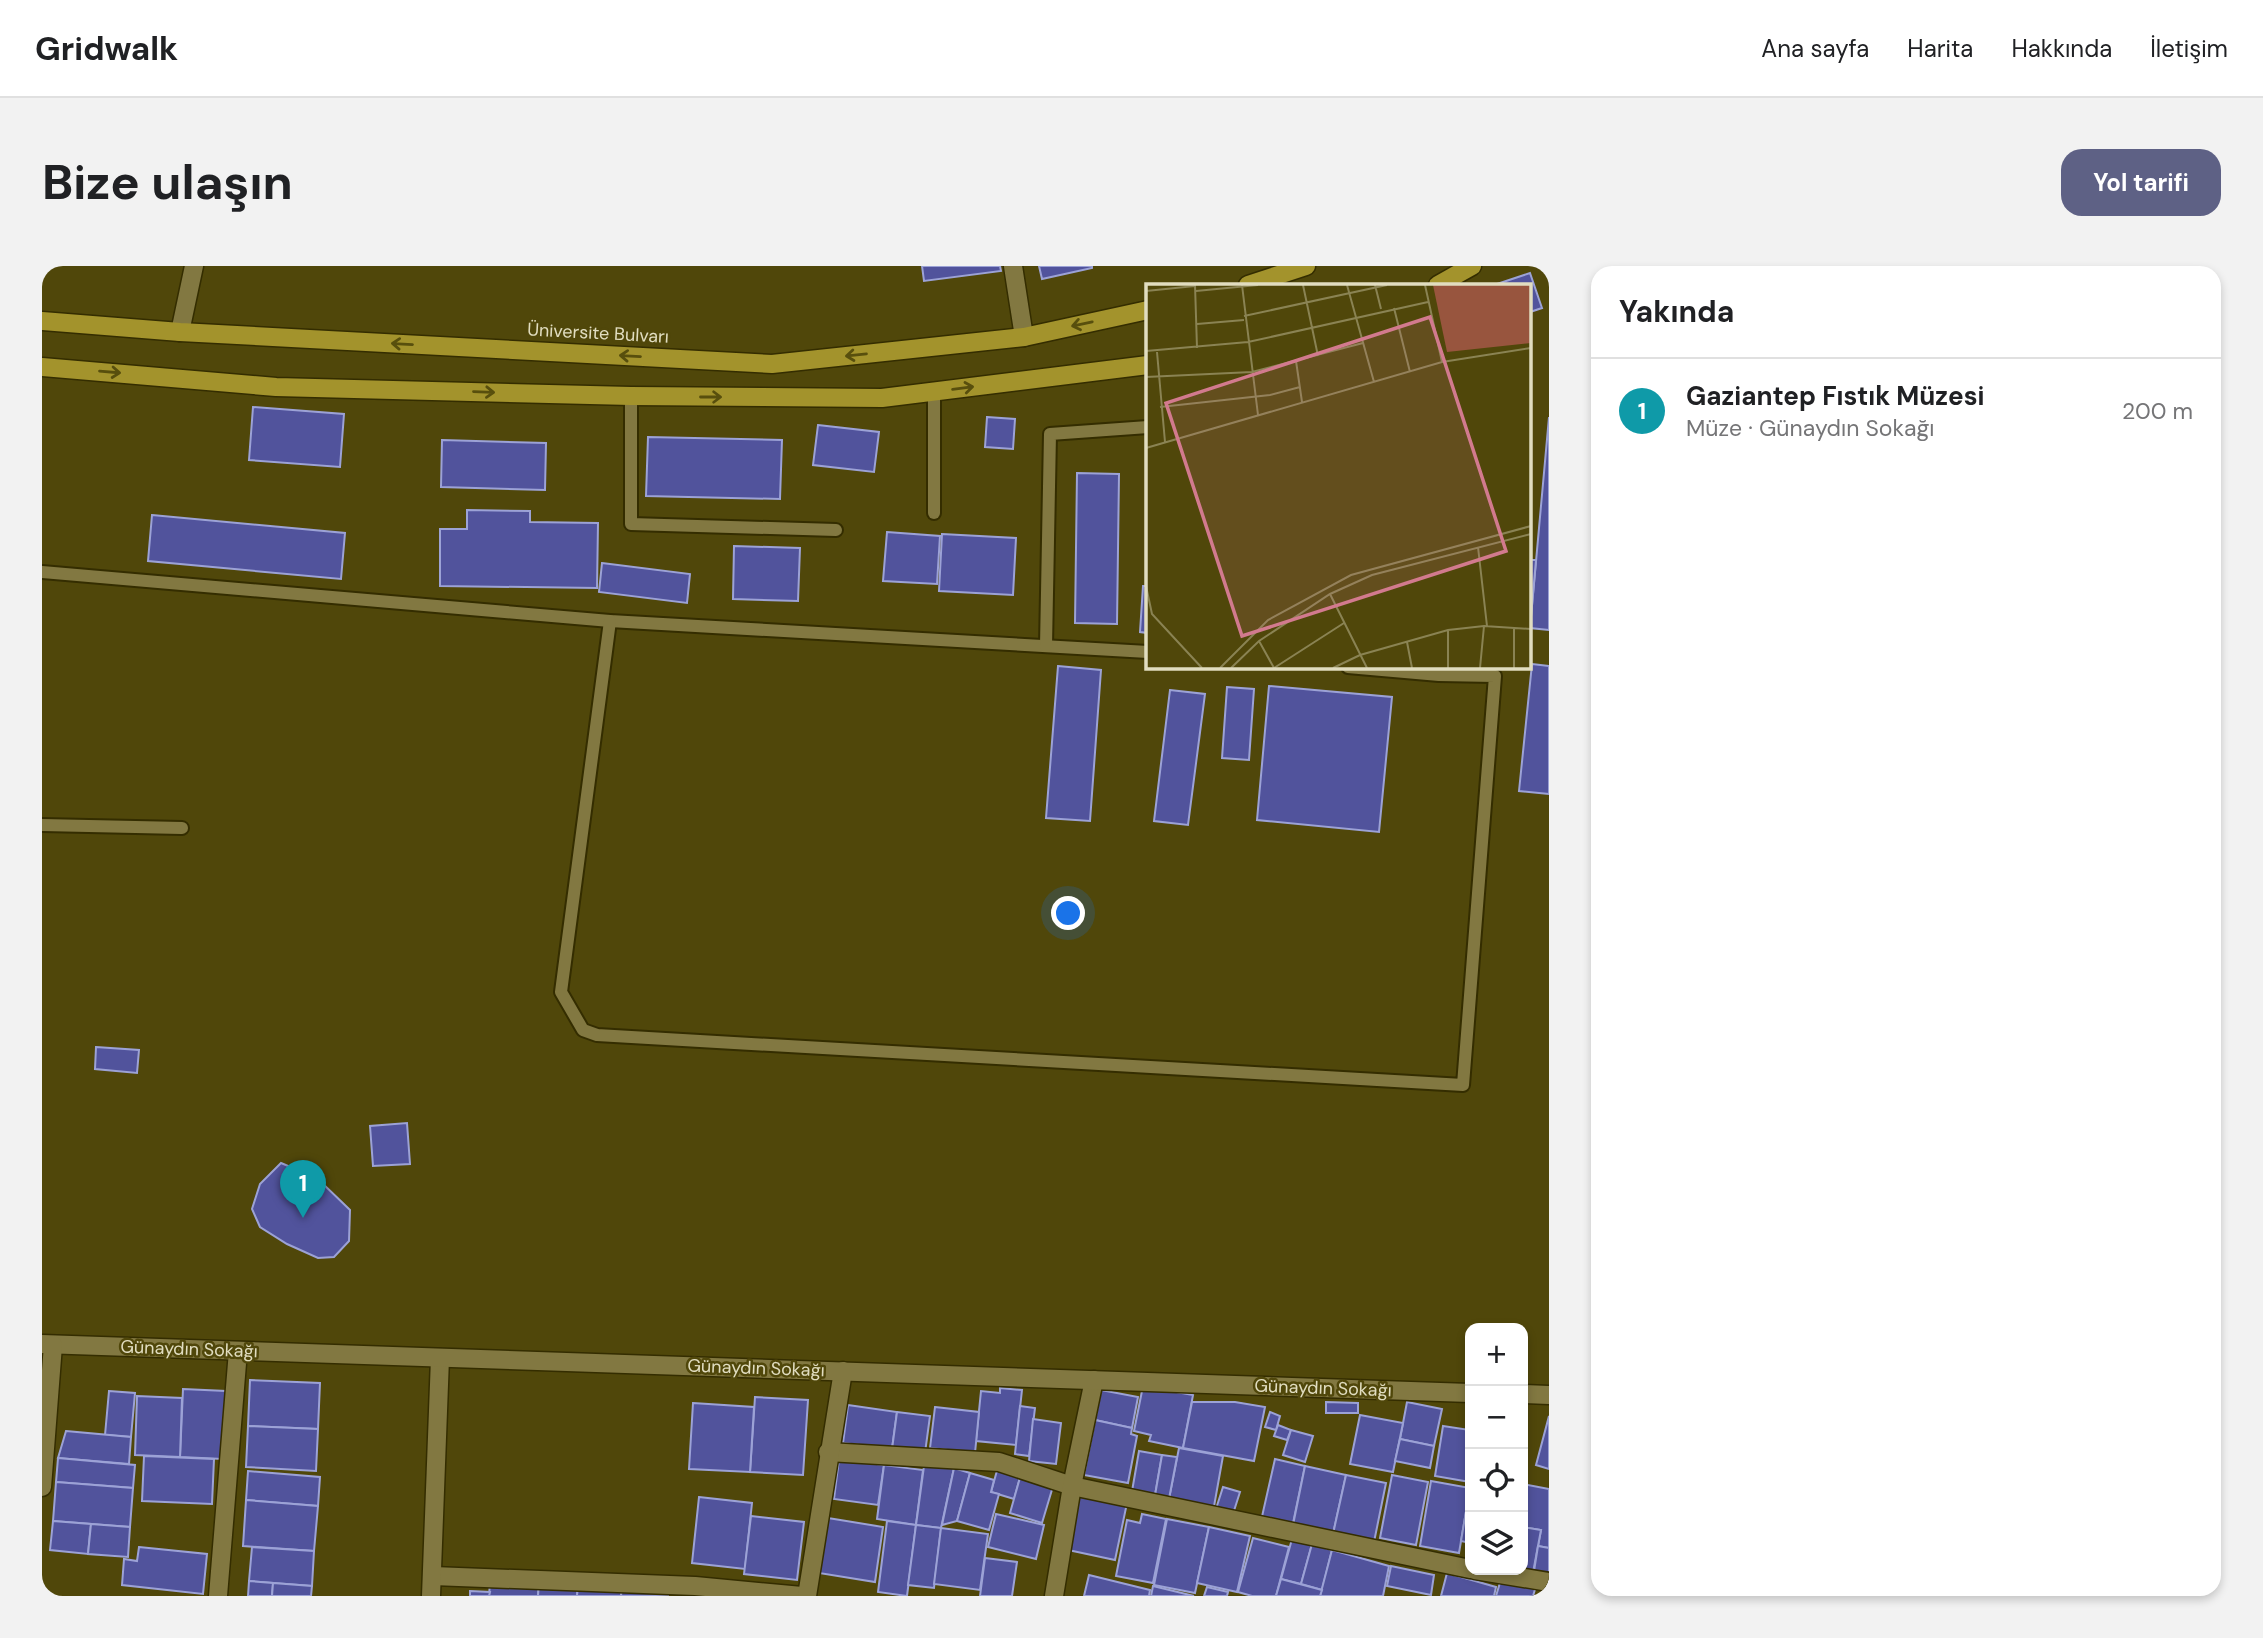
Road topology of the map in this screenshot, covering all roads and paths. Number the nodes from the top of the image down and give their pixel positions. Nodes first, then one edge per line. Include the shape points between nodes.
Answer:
1 (194, 266) edge
2 (1013, 266) edge
3 (1306, 266) edge
4 (1472, 266) edge
5 (1251, 284) edge
6 (1440, 284) edge
7 (1146, 310) edge
8 (42, 321) edge
9 (180, 332) junction
10 (1024, 337) junction
11 (1146, 365) edge
12 (42, 367) edge
13 (934, 392) junction
14 (631, 396) junction
15 (1146, 427) edge
16 (934, 513) dead end
17 (836, 530) dead end
18 (42, 572) edge
19 (610, 621) junction
20 (1046, 646) junction
21 (1146, 652) edge
22 (1371, 668) edge
23 (1439, 671) edge
24 (42, 825) edge
25 (182, 828) dead end
26 (48, 1344) edge
27 (238, 1351) junction
28 (440, 1358) junction
29 (843, 1371) junction
30 (1094, 1380) junction
31 (1465, 1393) edge
32 (1528, 1394) edge
33 (1549, 1395) edge
34 (828, 1452) junction
35 (1072, 1486) junction
36 (42, 1487) edge
37 (1465, 1568) edge
38 (1505, 1575) edge
39 (433, 1576) junction
40 (1549, 1583) edge
41 (687, 1591) edge
42 (218, 1596) edge
43 (431, 1596) edge
44 (805, 1596) edge
45 (1054, 1596) edge

1 - 9 street
2 - 10 street
3 - 5 main road
4 - 6 main road
7 -> 10 main road, Üniversite Bulvarı
8 - 9 main road, Üniversite Bulvarı
10 -> 9 main road, Üniversite Bulvarı via 772,364
13 -> 11 main road
12 -> 14 main road via 276,387
14 -> 13 main road via 882,398
13 - 16 lane
14 - 17 lane via 631,524
15 - 20 lane via 1050,434
18 - 19 lane
19 - 20 lane
19 - 23 lane via 561,992 583,1030 597,1035 1463,1085 1495,676
20 - 21 lane
22 - 23 lane
24 - 25 lane
26 - 27 street, Günaydın Sokağı
26 - 36 street
27 - 28 street, Günaydın Sokağı
27 - 42 street
28 - 29 street, Günaydın Sokağı
28 - 39 street
29 - 30 street, Günaydın Sokağı
29 - 34 street
30 - 31 street, Günaydın Sokağı
30 - 35 street
32 - 33 street
34 - 35 street via 999,1462
34 - 44 street
35 - 37 street
35 - 45 street
38 - 40 street
39 - 41 street
39 - 43 street
41 - 44 street

